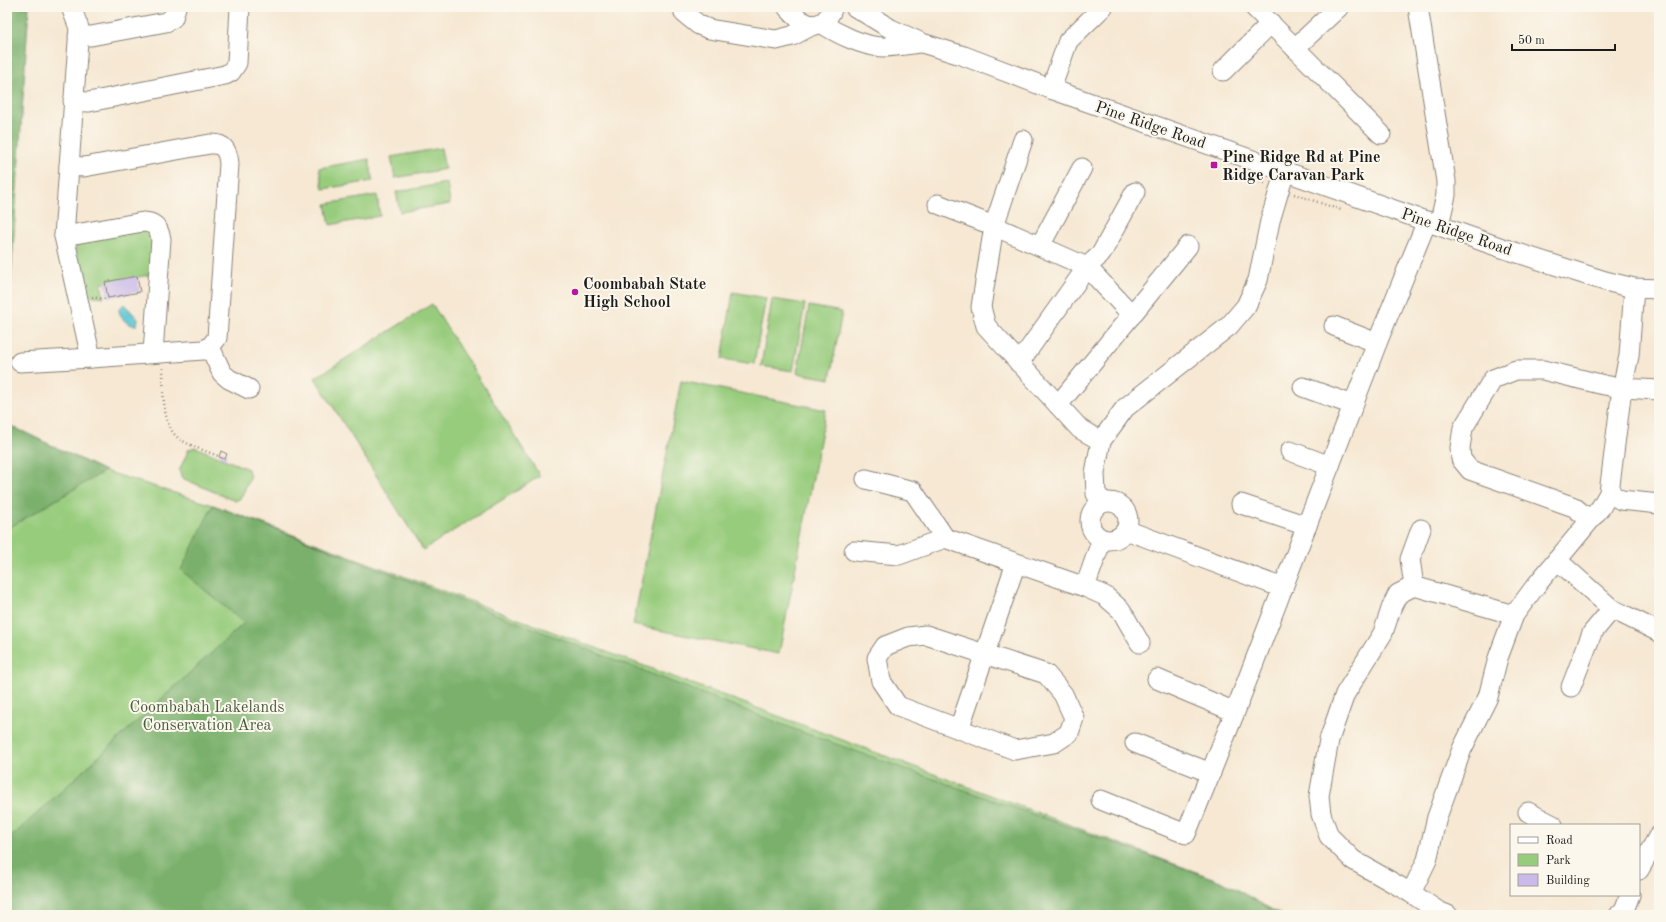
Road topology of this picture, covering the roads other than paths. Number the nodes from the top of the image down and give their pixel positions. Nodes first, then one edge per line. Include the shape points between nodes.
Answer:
1 (71, 7) edge
2 (176, 7) edge
3 (240, 7) edge
4 (787, 7) edge
5 (833, 7) edge
6 (855, 7) edge
7 (1103, 7) edge
8 (1254, 7) edge
9 (1338, 7) edge
10 (1418, 7) edge
11 (684, 13) dead end
12 (1271, 23) junction
13 (817, 24) junction
14 (78, 36) junction
15 (922, 43) junction
16 (1295, 48) junction
17 (1223, 71) dead end
18 (1051, 89) junction
19 (73, 101) junction
20 (1381, 134) dead end
21 (1023, 140) dead end
22 (69, 166) junction
23 (1082, 168) dead end
24 (1285, 171) junction
25 (1135, 192) dead end
26 (938, 204) dead end
27 (1433, 223) junction
28 (994, 226) junction
29 (64, 236) junction
30 (1040, 246) junction
31 (1188, 246) dead end
32 (1087, 266) junction
33 (1634, 288) junction
34 (1659, 289) edge
35 (1132, 315) junction
36 (1334, 326) dead end
37 (1377, 342) junction
38 (210, 347) junction
39 (157, 353) junction
40 (91, 358) junction
41 (20, 362) dead end
42 (1019, 363) junction
43 (1303, 387) dead end
44 (1622, 388) junction
45 (249, 389) dead end
46 (1659, 390) edge
47 (1058, 405) junction
48 (1353, 405) junction
49 (1101, 441) junction
50 (1290, 451) dead end
51 (1330, 466) junction
52 (866, 479) dead end
53 (1609, 493) junction
54 (1104, 502) junction
55 (1241, 504) dead end
56 (1659, 504) edge
57 (1590, 520) junction
58 (1307, 526) junction
59 (1421, 529) dead end
60 (1126, 530) junction
61 (945, 538) junction
62 (1102, 539) junction
63 (854, 551) dead end
64 (1556, 560) junction
65 (1016, 563) junction
66 (1414, 586) junction
67 (1085, 587) junction
68 (1283, 588) junction
69 (1612, 610) junction
70 (1514, 615) junction
71 (1659, 632) edge
72 (1140, 643) dead end
73 (985, 654) junction
74 (1157, 679) dead end
75 (1571, 686) dead end
76 (1235, 712) junction
77 (959, 729) junction
78 (1135, 743) dead end
79 (1211, 773) junction
80 (1101, 800) dead end
81 (1528, 812) dead end
82 (1551, 824) edge
83 (1659, 835) edge
84 (1640, 867) edge
85 (1411, 893) junction
86 (1630, 896) edge
87 (1448, 915) edge
88 (1618, 915) edge

1 - 14 street
2 - 14 street via 173,18 166,22 91,36
3 - 19 street via 237,63 231,72 89,102
4 - 13 street via 805,24
5 - 13 street via 831,13
6 - 15 street, Pine Ridge Road via 891,29
7 - 18 street via 1068,41
8 - 12 street
9 - 16 street
10 - 27 street via 1446,181 1446,195
11 - 13 street via 698,24 709,28 776,40 792,36
12 - 16 street
12 - 17 street
13 - 15 street via 872,46
14 - 19 street
15 - 18 street, Pine Ridge Road
16 - 20 street
18 - 24 street, Pine Ridge Road
19 - 22 street
21 - 28 street
22 - 29 street
22 - 38 street via 84,167 210,144 220,145 227,151 230,164 216,338
23 - 30 street
24 - 27 street, Pine Ridge Road
24 - 49 street via 1270,221 1258,280 1246,306 1229,326 1125,408
25 - 32 street via 1101,254
26 - 28 street
27 - 33 street, Pine Ridge Road
27 - 37 street
28 - 30 street
28 - 42 street via 981,307 986,326
29 - 39 street via 143,222 153,224 159,231 161,239
29 - 40 street
30 - 32 street
31 - 35 street
32 - 35 street
32 - 42 street
33 - 34 street, Pine Ridge Road
33 - 44 street via 1628,356
35 - 47 street
36 - 37 street
37 - 48 street
38 - 39 street via 203,350
38 - 45 street via 222,373
39 - 40 street
40 - 41 street
42 - 47 street
43 - 48 street
44 - 46 street
44 - 53 street
44 - 57 street via 1543,370 1516,370 1493,380 1463,428 1461,459 1470,470 1574,507
47 - 49 street via 1080,429
48 - 51 street
49 - 54 street via 1095,473 1096,494
50 - 51 street
51 - 58 street
52 - 61 street via 913,491
53 - 56 street via 1621,500
53 - 57 street
54 - 60 street via 1117,503 1122,507 1128,518
54 - 62 street via 1097,506 1090,517 1093,531
55 - 58 street
57 - 64 street
58 - 68 street
59 - 66 street via 1410,559
60 - 62 street via 1116,539
60 - 68 street
61 - 63 street via 899,555
61 - 65 street
62 - 67 street
64 - 69 street
64 - 70 street
65 - 67 street
65 - 73 street
66 - 70 street
66 - 85 street via 1398,594 1383,633 1345,694 1329,740 1319,796 1321,814 1329,836 1353,860
67 - 72 street via 1105,596 1121,610
68 - 76 street
69 - 71 street
69 - 75 street via 1592,634
70 - 85 street via 1498,658 1488,698 1462,749 1437,817 1428,860
73 - 77 street
73 - 77 street via 926,635 908,637 886,646 877,658 881,681 898,706
73 - 77 street via 1046,674 1063,694 1074,718 1069,733 1054,743 1015,750
74 - 76 street
76 - 79 street
78 - 79 street
79 - 80 street via 1186,834
81 - 82 street
83 - 84 street
85 - 87 street
86 - 88 street via 1624,910

